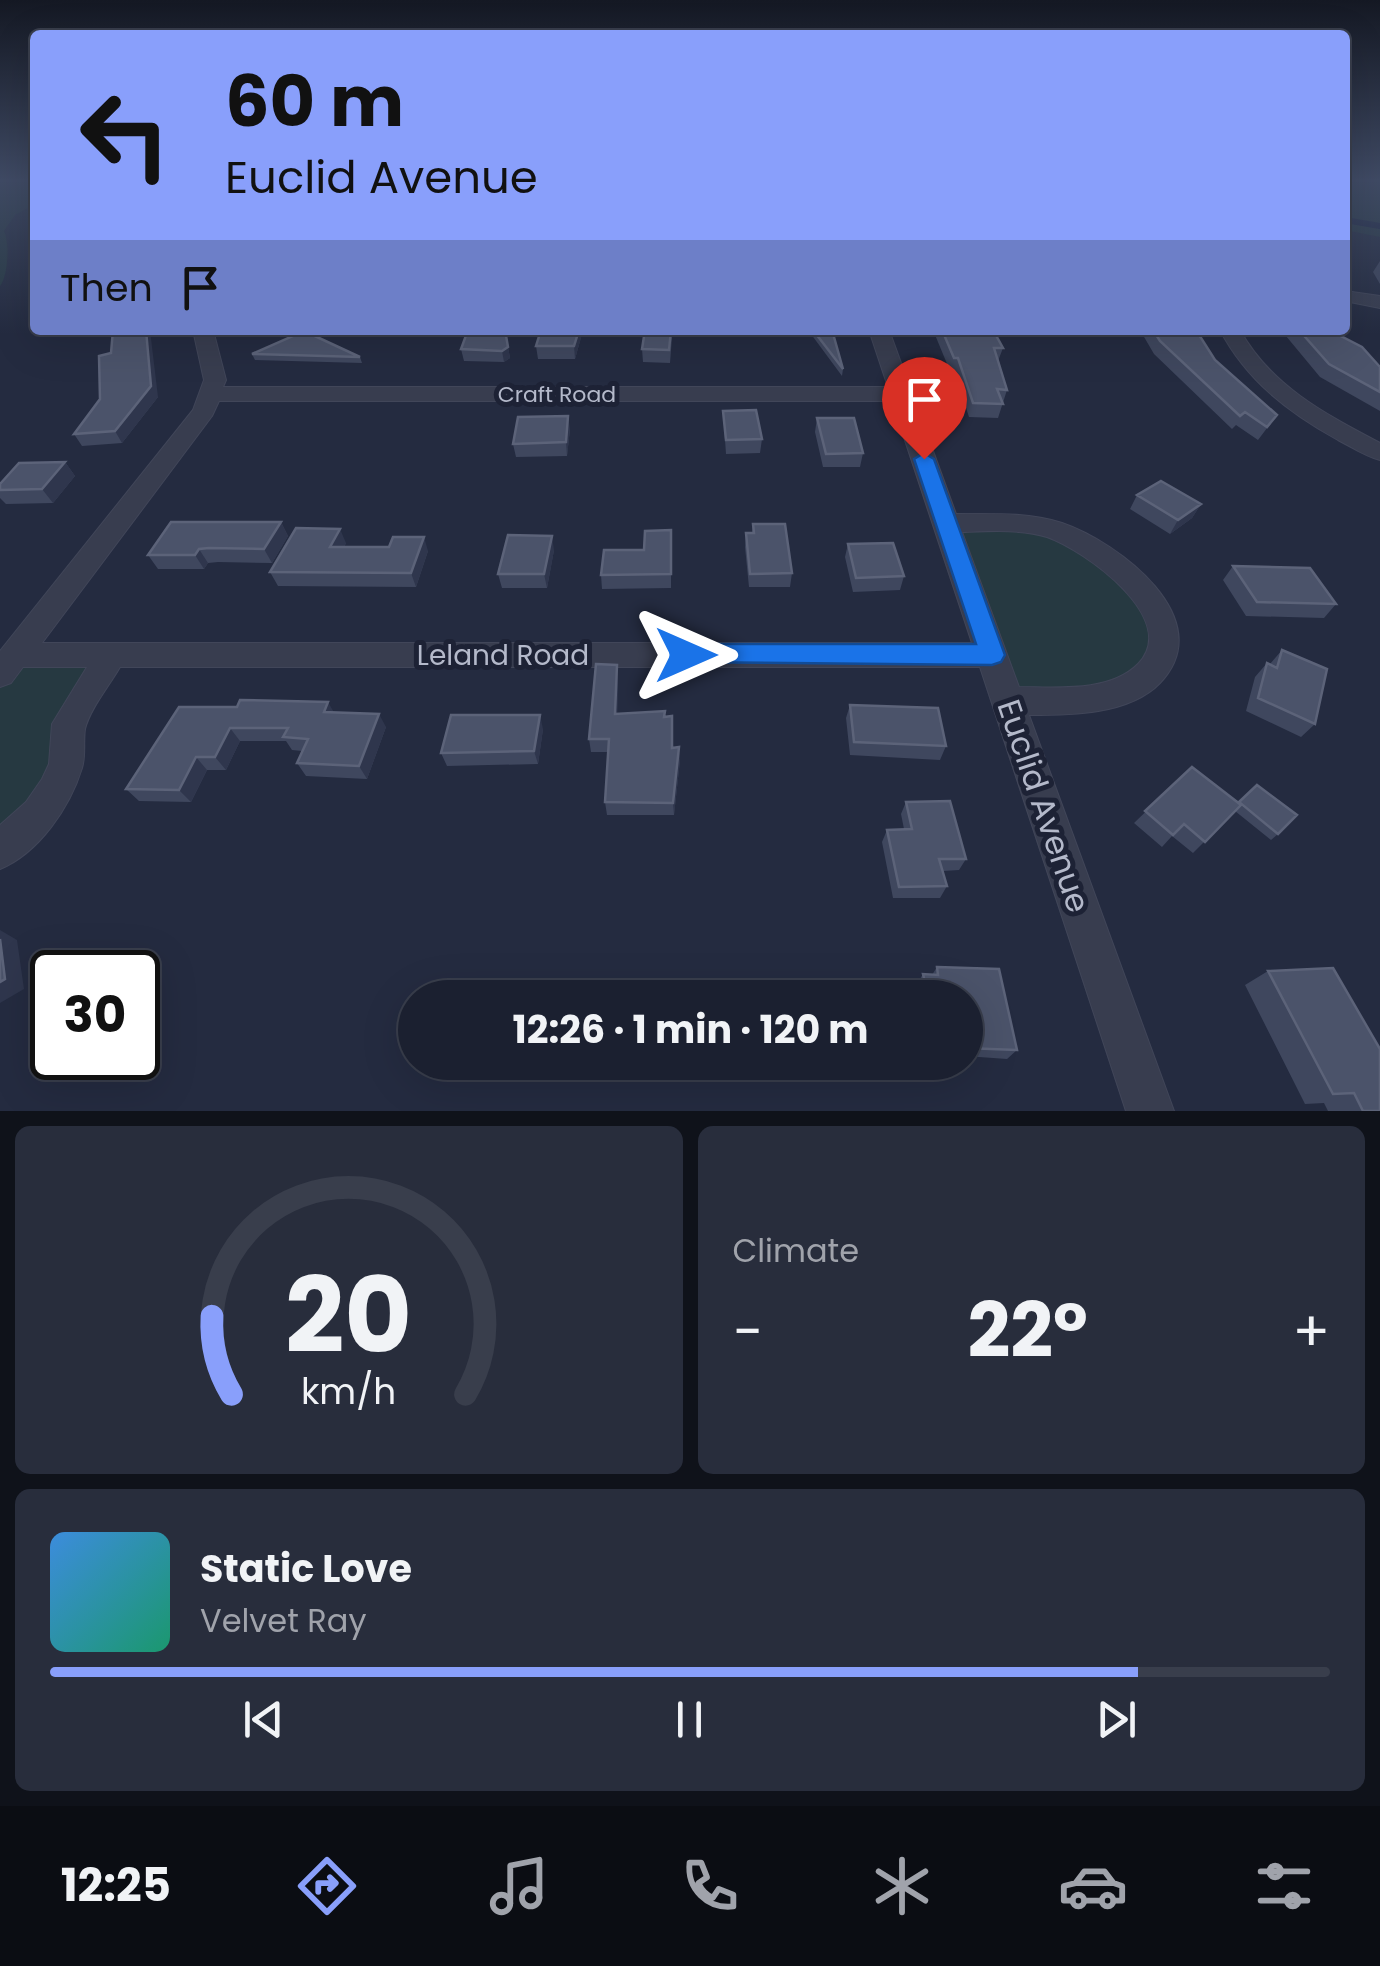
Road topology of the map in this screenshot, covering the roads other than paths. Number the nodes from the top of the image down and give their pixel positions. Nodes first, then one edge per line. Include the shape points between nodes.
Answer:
1 (1350, 297) edge
2 (1380, 302) edge
3 (204, 335) edge
4 (881, 335) edge
5 (1233, 335) edge
6 (213, 394) junction
7 (902, 394) junction
8 (1380, 453) edge
9 (946, 523) junction
10 (111, 655) junction
11 (992, 655) junction
12 (8, 664) edge
13 (1008, 701) junction
14 (0, 850) edge
15 (1150, 1111) edge

1 - 2 street
3 - 6 street
4 - 7 street, Euclid Avenue
5 - 8 street via 1244,357 1274,386
6 - 7 street, Craft Road
6 - 12 street
7 - 9 street, Euclid Avenue
9 - 11 street, Euclid Avenue
9 - 13 street via 1028,525 1080,540 1141,587 1162,627 1158,661 1130,685 1074,700
10 - 11 street, Leland Road
10 - 12 street, Leland Road
10 - 14 street via 69,724 56,789
11 - 13 street, Euclid Avenue
13 - 15 street, Euclid Avenue

